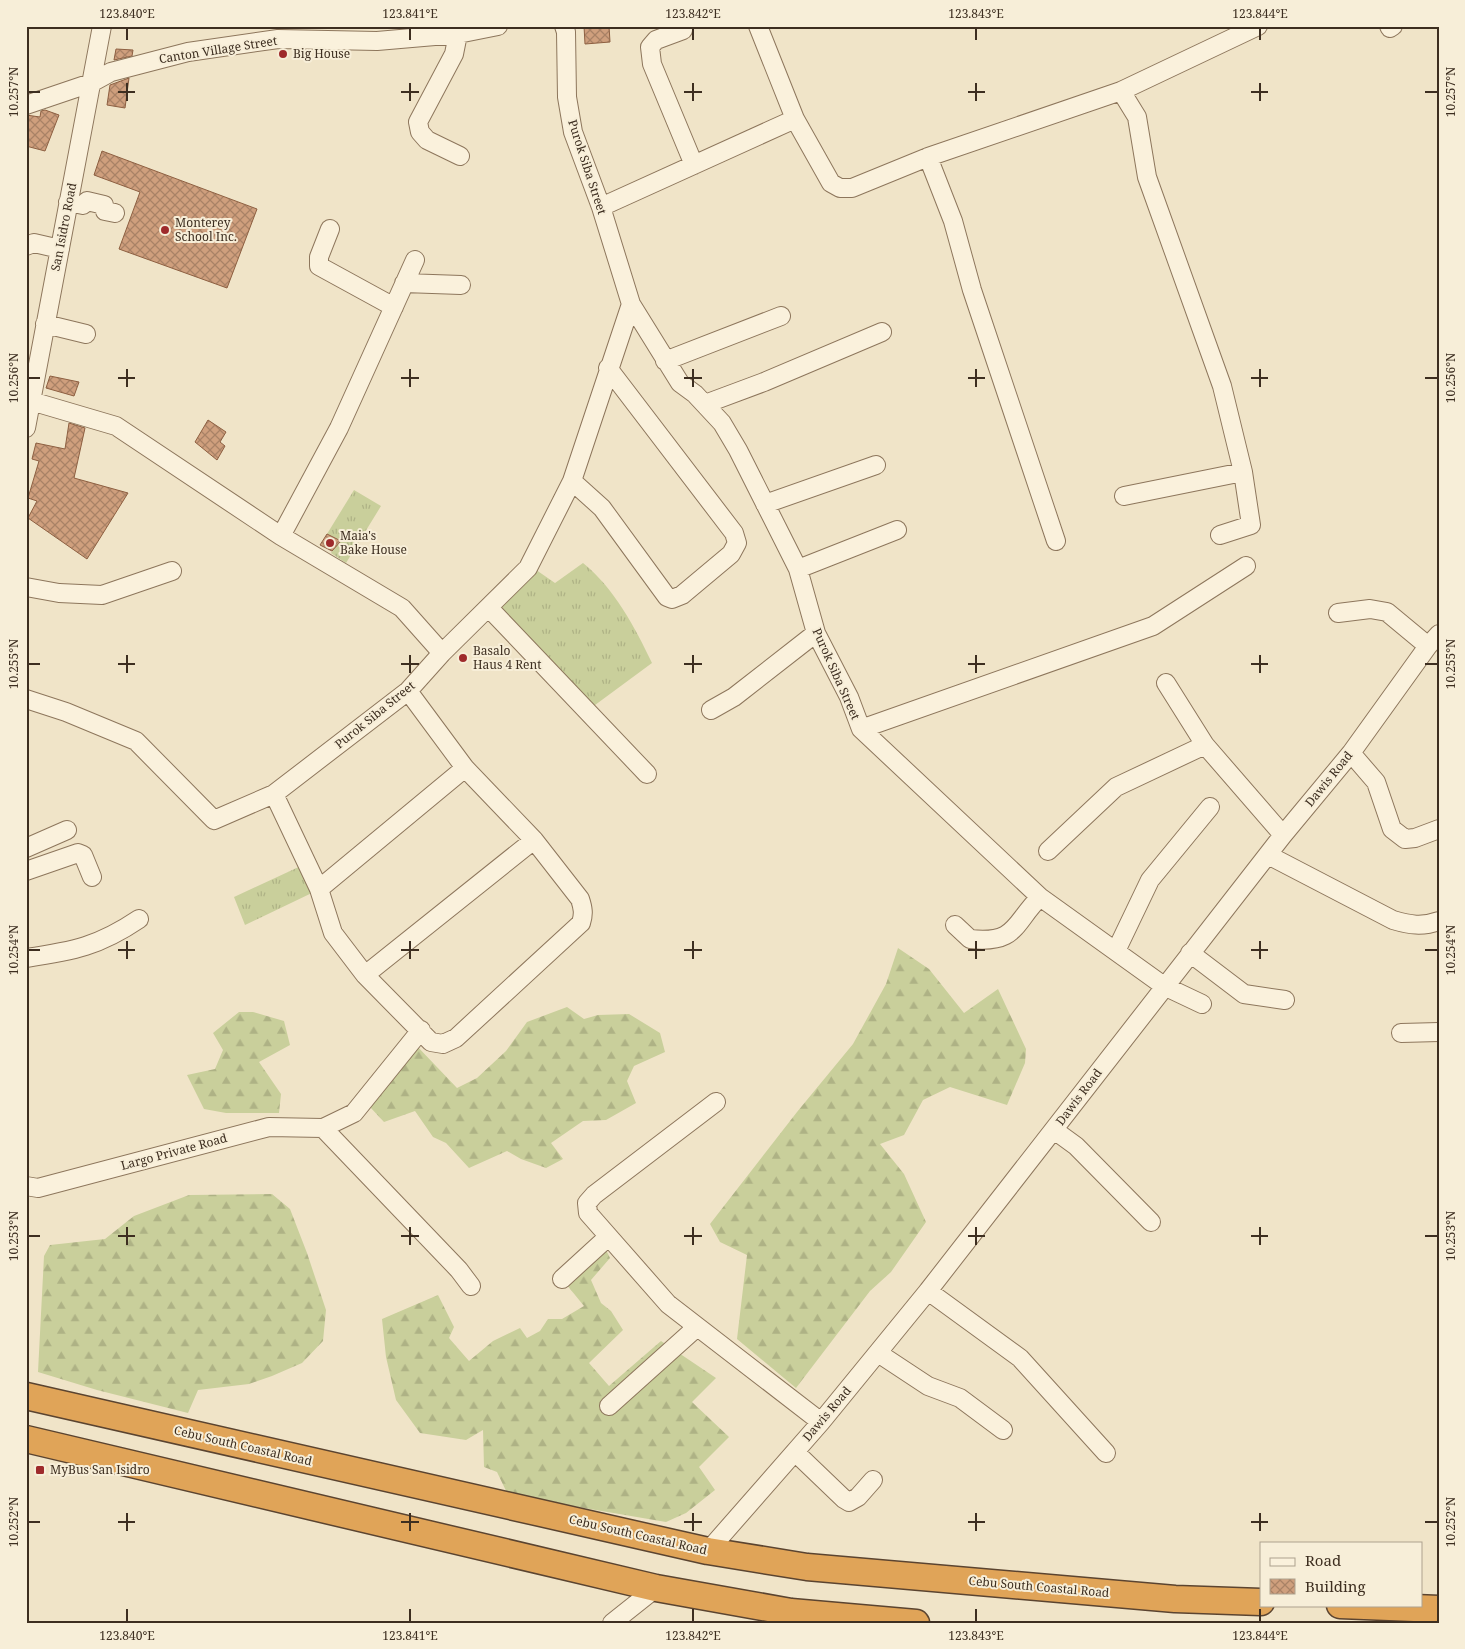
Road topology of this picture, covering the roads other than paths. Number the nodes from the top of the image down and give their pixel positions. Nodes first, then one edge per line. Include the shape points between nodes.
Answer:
1 (102, 26) edge
2 (498, 26) edge
3 (564, 26) edge
4 (758, 26) edge
5 (1258, 26) edge
6 (1389, 26) edge
7 (1393, 26) edge
8 (683, 30) dead end
9 (458, 34) junction
10 (91, 83) junction
11 (1121, 91) junction
12 (26, 105) edge
13 (794, 118) junction
14 (460, 156) dead end
15 (928, 157) junction
16 (694, 165) junction
17 (76, 204) junction
18 (600, 207) junction
19 (110, 212) dead end
20 (330, 229) dead end
21 (26, 246) edge
22 (60, 249) junction
23 (415, 260) dead end
24 (404, 283) junction
25 (461, 285) dead end
26 (630, 304) junction
27 (394, 307) junction
28 (781, 316) dead end
29 (46, 324) junction
30 (882, 332) dead end
31 (86, 334) dead end
32 (665, 361) junction
33 (608, 368) junction
34 (31, 401) junction
35 (705, 404) junction
36 (26, 428) edge
37 (876, 465) dead end
38 (1243, 472) junction
39 (572, 480) junction
40 (1124, 496) dead end
41 (765, 504) junction
42 (897, 530) dead end
43 (1220, 535) dead end
44 (281, 536) junction
45 (1056, 541) dead end
46 (1246, 566) dead end
47 (798, 569) junction
48 (172, 571) dead end
49 (26, 587) edge
50 (489, 608) junction
51 (1338, 614) dead end
52 (816, 633) junction
53 (1433, 640) edge
54 (442, 653) junction
55 (1166, 683) dead end
56 (408, 691) junction
57 (26, 699) edge
58 (711, 710) dead end
59 (861, 729) junction
60 (1205, 745) junction
61 (1351, 753) junction
62 (465, 768) junction
63 (647, 774) dead end
64 (274, 794) junction
65 (1210, 807) dead end
66 (1439, 829) edge
67 (67, 830) dead end
68 (1283, 834) junction
69 (534, 840) junction
70 (26, 848) edge
71 (1048, 850) dead end
72 (1268, 855) junction
73 (26, 871) edge
74 (92, 877) dead end
75 (319, 889) junction
76 (1040, 897) junction
77 (139, 919) dead end
78 (1439, 922) edge
79 (955, 925) dead end
80 (1116, 952) junction
81 (1190, 954) junction
82 (26, 958) edge
83 (366, 975) junction
84 (1164, 986) junction
85 (1285, 1000) dead end
86 (1202, 1004) dead end
87 (421, 1030) junction
88 (1439, 1032) edge
89 (1401, 1033) dead end
90 (716, 1102) dead end
91 (323, 1128) junction
92 (1054, 1130) junction
93 (26, 1186) edge
94 (1151, 1222) dead end
95 (608, 1236) junction
96 (562, 1279) dead end
97 (470, 1286) dead end
98 (928, 1291) junction
99 (697, 1327) junction
100 (878, 1353) junction
101 (26, 1396) edge
102 (609, 1406) dead end
103 (821, 1422) junction
104 (1003, 1430) dead end
105 (26, 1439) edge
106 (794, 1452) junction
107 (1106, 1453) dead end
108 (873, 1480) dead end
109 (708, 1551) junction
110 (656, 1588) junction
111 (1260, 1602) edge
112 (1365, 1606) edge
113 (1439, 1609) edge
114 (612, 1623) edge
115 (916, 1623) edge

1 - 10 street, San Isidro Road
2 - 9 street, Canton Village Street
3 - 18 street, Purok Siba Street via 567,97 573,132
4 - 13 street
5 - 11 street
6 - 7 street
8 - 16 street via 656,40 650,47 655,71
9 - 10 street, Canton Village Street via 377,41 278,39 188,52 118,70
9 - 14 street via 454,54 418,122 420,132 428,140
10 - 12 street, Canton Village Street
10 - 17 street, San Isidro Road
11 - 15 street
11 - 38 street via 1137,117 1147,177 1222,386
13 - 15 street via 831,183 840,188 852,188
13 - 16 street
15 - 45 street via 953,222 972,290
16 - 18 street
17 - 19 street via 85,212 101,215
17 - 22 street, San Isidro Road
18 - 26 street, Purok Siba Street
20 - 27 street via 319,257 319,266
21 - 22 street via 34,244
22 - 29 street, San Isidro Road
23 - 24 street
24 - 25 street
24 - 27 street
26 - 32 street, Purok Siba Street
26 - 33 street, Purok Siba Street
27 - 44 street via 339,428
28 - 32 street
29 - 31 street
29 - 34 street, San Isidro Road
30 - 35 street
32 - 35 street, Purok Siba Street via 680,383
33 - 39 street, Purok Siba Street
33 - 39 street via 734,533 737,543 730,554 682,595 672,599 667,597 602,508
34 - 36 street, San Isidro Road
34 - 44 street via 116,426
35 - 41 street, Purok Siba Street via 722,423
37 - 41 street
38 - 40 street
38 - 43 street via 1251,525
39 - 50 street, Purok Siba Street via 528,568
41 - 47 street, Purok Siba Street
42 - 47 street
44 - 54 street via 402,608
46 - 59 street via 1153,626
47 - 52 street, Purok Siba Street
48 - 49 street via 102,595 59,593
50 - 54 street, Purok Siba Street
50 - 63 street
51 - 53 street via 1370,609 1387,612
52 - 58 street via 734,697
52 - 59 street, Purok Siba Street via 849,697
53 - 61 street, Dawis Road
54 - 56 street, Purok Siba Street
55 - 60 street
56 - 62 street
56 - 64 street, Purok Siba Street
57 - 64 street, Purok Siba Street via 136,741 211,819
59 - 76 street, Purok Siba Street
60 - 68 street
60 - 71 street via 1116,787
61 - 66 street via 1376,782 1392,829 1405,839
61 - 68 street, Dawis Road
62 - 69 street
62 - 75 street
64 - 75 street
65 - 80 street via 1150,880
67 - 70 street
68 - 72 street, Dawis Road
69 - 83 street
69 - 87 street via 580,899 584,915 581,923 456,1038 450,1042 431,1042
72 - 78 street via 1394,920 1425,926
72 - 81 street, Dawis Road
73 - 74 street via 78,853 83,854
75 - 83 street via 333,933
76 - 79 street via 1014,930 994,940 970,939
76 - 80 street, Purok Siba Street
77 - 82 street via 113,937 92,946
80 - 84 street, Purok Siba Street
81 - 84 street, Dawis Road
81 - 85 street via 1244,994
83 - 87 street
84 - 86 street, Purok Siba Street
84 - 92 street, Dawis Road
87 - 91 street, Largo Private Road via 354,1113
88 - 89 street
90 - 95 street via 594,1194 587,1203 588,1212
91 - 93 street, Largo Private Road via 269,1127 38,1188
91 - 97 street via 460,1270
92 - 94 street via 1076,1146
92 - 98 street, Dawis Road
95 - 96 street
95 - 99 street via 668,1304
98 - 100 street, Dawis Road
98 - 107 street via 1020,1358
99 - 102 street
99 - 103 street
100 - 103 street, Dawis Road
100 - 104 street via 928,1386 960,1398
101 - 109 highway, Cebu South Coastal Road
103 - 106 street, Dawis Road
105 - 110 highway
106 - 108 street via 850,1502
106 - 109 street, Dawis Road
109 - 111 highway, Cebu South Coastal Road via 807,1567 1175,1599
110 - 114 street
110 - 115 highway via 791,1612
112 - 113 highway

